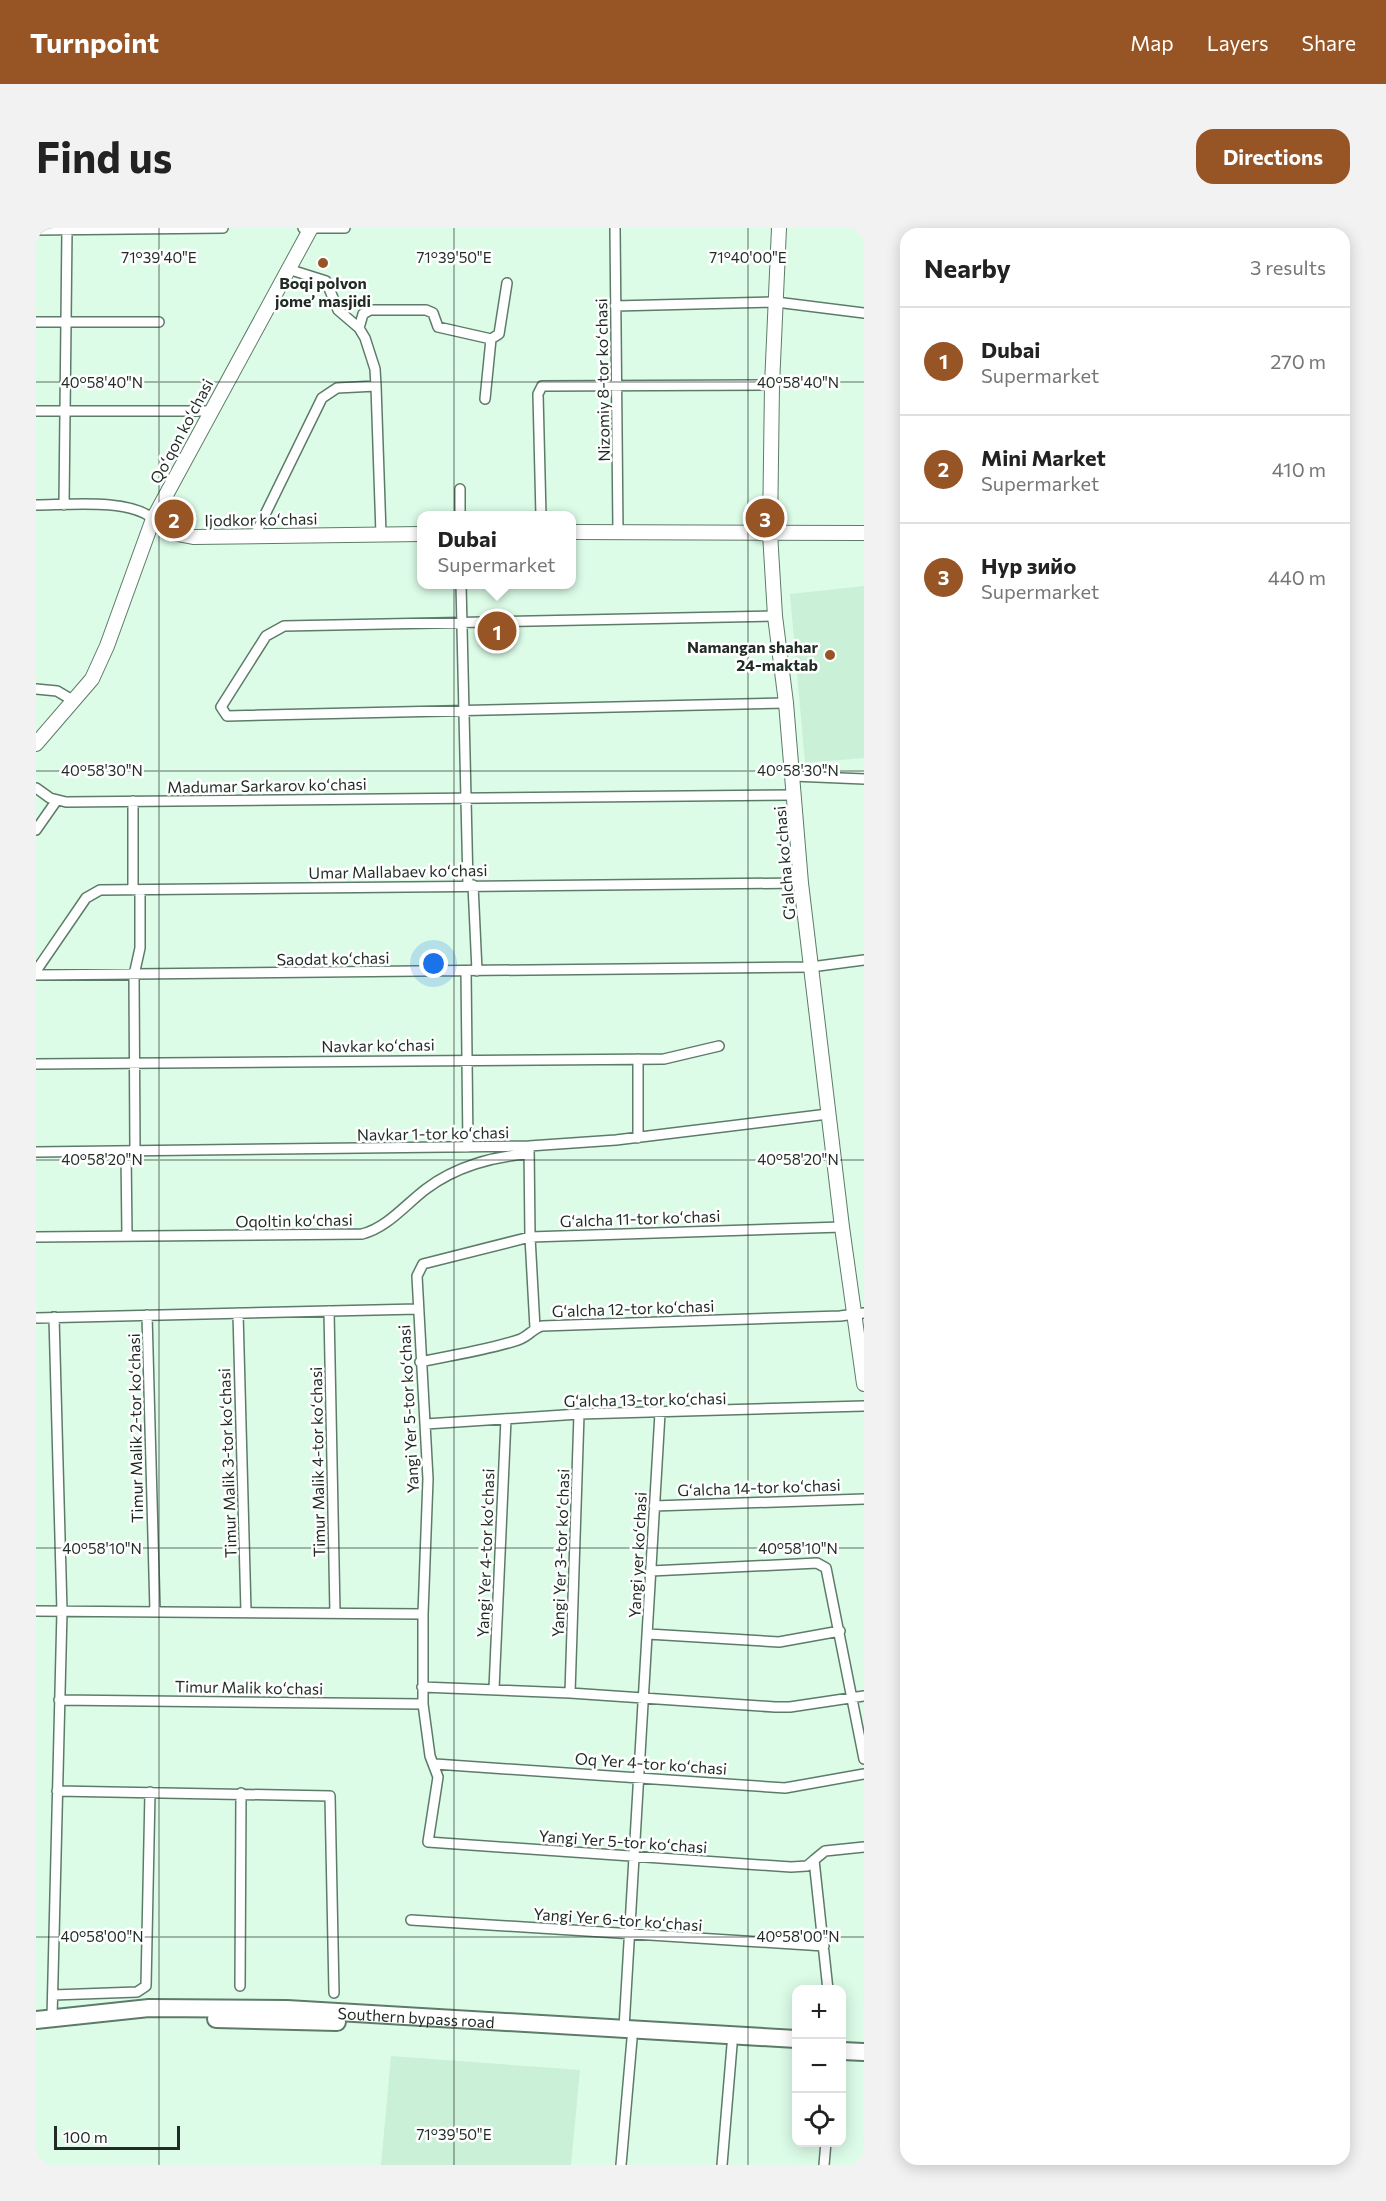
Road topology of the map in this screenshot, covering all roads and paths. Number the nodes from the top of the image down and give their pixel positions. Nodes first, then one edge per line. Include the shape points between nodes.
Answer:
1 (198, 228) edge
2 (223, 228) edge
3 (308, 228) edge
4 (345, 228) edge
5 (615, 228) edge
6 (778, 228) edge
7 (67, 229) edge
8 (143, 229) edge
9 (36, 230) edge
10 (288, 269) junction
11 (507, 283) dead end
12 (776, 302) junction
13 (615, 306) junction
14 (864, 313) edge
15 (36, 322) edge
16 (67, 322) junction
17 (159, 322) dead end
18 (359, 328) junction
19 (491, 339) junction
20 (618, 385) junction
21 (772, 385) junction
22 (376, 386) junction
23 (485, 399) dead end
24 (65, 410) junction
25 (36, 411) edge
26 (210, 411) junction
27 (460, 489) dead end
28 (36, 505) edge
29 (64, 505) junction
30 (460, 511) edge
31 (541, 511) edge
32 (153, 519) junction
33 (576, 532) edge
34 (618, 532) junction
35 (770, 533) junction
36 (864, 533) edge
37 (381, 534) junction
38 (417, 534) edge
39 (254, 537) junction
40 (461, 589) edge
41 (775, 616) junction
42 (462, 623) junction
43 (36, 689) edge
44 (74, 701) junction
45 (786, 703) junction
46 (463, 709) junction
47 (36, 744) edge
48 (793, 776) junction
49 (864, 779) edge
50 (36, 788) edge
51 (794, 795) junction
52 (465, 797) junction
53 (57, 800) junction
54 (133, 801) junction
55 (36, 830) edge
56 (801, 883) junction
57 (471, 885) junction
58 (136, 890) junction
59 (864, 960) edge
60 (811, 967) junction
61 (466, 971) junction
62 (477, 971) junction
63 (36, 973) edge
64 (134, 975) junction
65 (719, 1046) dead end
66 (468, 1059) junction
67 (638, 1059) junction
68 (36, 1064) edge
69 (134, 1065) junction
70 (828, 1114) junction
71 (638, 1138) junction
72 (468, 1147) junction
73 (529, 1150) junction
74 (36, 1152) edge
75 (130, 1152) junction
76 (842, 1227) junction
77 (127, 1236) junction
78 (36, 1237) edge
79 (530, 1237) junction
80 (418, 1309) junction
81 (329, 1311) junction
82 (238, 1313) junction
83 (859, 1314) edge
84 (147, 1315) junction
85 (54, 1317) junction
86 (36, 1318) edge
87 (535, 1328) junction
88 (420, 1362) junction
89 (864, 1384) edge
90 (864, 1406) edge
91 (660, 1413) junction
92 (579, 1414) junction
93 (506, 1419) junction
94 (426, 1424) junction
95 (864, 1499) edge
96 (654, 1506) junction
97 (651, 1571) junction
98 (36, 1611) edge
99 (62, 1611) junction
100 (154, 1611) junction
101 (246, 1612) junction
102 (335, 1613) junction
103 (423, 1614) junction
104 (840, 1631) junction
105 (648, 1634) junction
106 (422, 1687) junction
107 (494, 1689) junction
108 (570, 1693) junction
109 (864, 1696) edge
110 (851, 1698) junction
111 (644, 1699) junction
112 (60, 1700) junction
113 (423, 1704) junction
114 (864, 1759) edge
115 (435, 1764) junction
116 (864, 1774) edge
117 (640, 1777) junction
118 (57, 1791) junction
119 (150, 1792) junction
120 (241, 1793) junction
121 (864, 1847) edge
122 (634, 1857) junction
123 (814, 1860) junction
124 (411, 1920) dead end
125 (630, 1935) junction
126 (824, 1946) junction
127 (828, 1985) edge
128 (240, 1986) dead end
129 (334, 1993) dead end
130 (53, 1995) junction
131 (44, 2019) edge
132 (36, 2030) edge
133 (628, 2033) junction
134 (792, 2039) edge
135 (846, 2042) edge
136 (864, 2043) edge
137 (732, 2045) junction
138 (792, 2048) edge
139 (846, 2051) edge
140 (864, 2052) edge
141 (826, 2147) edge
142 (621, 2165) edge
143 (722, 2165) edge
144 (824, 2165) edge

1 - 2 street
1 - 8 street
3 - 4 street
3 - 10 street, Qoʻqon koʻchasi
5 - 13 street, Nizomiy 8-tor koʻchasi
6 - 12 street, Gʻalcha koʻchasi
7 - 8 street
7 - 9 street
7 - 16 street
10 - 18 street via 326,281 338,310
10 - 26 street, Qoʻqon koʻchasi
11 - 19 street via 499,333
12 - 13 street
12 - 14 street
12 - 21 street, Gʻalcha koʻchasi
13 - 20 street, Nizomiy 8-tor koʻchasi
15 - 16 street
16 - 17 street
16 - 24 street
18 - 19 street via 363,314 370,310 426,310 433,313 438,327
18 - 22 street via 375,369
19 - 23 street
20 - 21 street
20 - 31 street via 540,388
20 - 34 street, Nizomiy 8-tor koʻchasi
21 - 35 street, Gʻalcha koʻchasi
22 - 37 street
22 - 39 street via 337,388 322,398
24 - 25 street
24 - 26 street
24 - 29 street
26 - 32 street, Qoʻqon koʻchasi
27 - 30 street
28 - 29 street, Ijodkor koʻchasi
29 - 32 street, Ijodkor koʻchasi via 115,506 140,511
32 - 39 street, Ijodkor koʻchasi via 167,532 179,535
32 - 44 street, Qoʻqon koʻchasi via 107,646 92,679
33 - 34 street
34 - 35 street
35 - 36 street
35 - 41 street, Gʻalcha koʻchasi
37 - 38 street, Ijodkor koʻchasi
37 - 39 street, Ijodkor koʻchasi
40 - 42 street
41 - 42 street
41 - 45 street, Gʻalcha koʻchasi
42 - 46 street
42 - 46 street via 278,628 266,636 221,707 227,716
43 - 44 street via 57,691
44 - 47 street, Qoʻqon koʻchasi
45 - 46 street
45 - 48 street, Gʻalcha koʻchasi
46 - 52 street
48 - 49 street
48 - 51 street, Gʻalcha koʻchasi
50 - 53 street, Madumar Sarkarov koʻchasi
51 - 52 street, Madumar Sarkarov koʻchasi
51 - 56 street, Gʻalcha koʻchasi
52 - 54 street, Madumar Sarkarov koʻchasi
52 - 57 street
53 - 54 street, Madumar Sarkarov koʻchasi
53 - 55 street
54 - 58 street
56 - 57 street, Umar Mallabaev koʻchasi
56 - 60 street, Gʻalcha koʻchasi
57 - 58 street, Umar Mallabaev koʻchasi
57 - 62 street
58 - 63 street, Umar Mallabaev koʻchasi via 100,890 86,898
58 - 64 street via 140,948
59 - 60 street, Saodat koʻchasi
60 - 62 street, Saodat koʻchasi
60 - 70 street, Gʻalcha koʻchasi
61 - 62 street, Saodat koʻchasi
61 - 64 street, Saodat koʻchasi
61 - 66 street
63 - 64 street, Saodat koʻchasi
64 - 69 street
65 - 67 street, Navkar koʻchasi via 664,1059
66 - 67 street, Navkar koʻchasi
66 - 69 street, Navkar koʻchasi
66 - 72 street
67 - 71 street
68 - 69 street, Navkar koʻchasi
69 - 75 street
70 - 71 street, Navkar 1-tor koʻchasi
70 - 76 street, Gʻalcha koʻchasi
71 - 73 street, Navkar 1-tor koʻchasi
72 - 73 street, Navkar 1-tor koʻchasi
72 - 75 street, Navkar 1-tor koʻchasi
73 - 77 street, Oqoltin koʻchasi via 454,1172 426,1189 380,1227 363,1234
73 - 79 street
74 - 75 street, Navkar 1-tor koʻchasi
75 - 77 street
76 - 79 street, Gʻalcha 11-tor koʻchasi
76 - 83 street, Gʻalcha koʻchasi
77 - 78 street, Oqoltin koʻchasi
79 - 80 street, Gʻalcha 11-tor koʻchasi via 423,1264 417,1276
79 - 87 street
80 - 81 street
80 - 88 street, Yangi Yer 5-tor koʻchasi
81 - 82 street
81 - 102 street, Timur Malik 4-tor koʻchasi
82 - 84 street
82 - 101 street, Timur Malik 3-tor koʻchasi
83 - 87 street, Gʻalcha 12-tor koʻchasi
83 - 89 street, Gʻalcha koʻchasi
84 - 85 street
84 - 100 street, Timur Malik 2-tor koʻchasi
85 - 86 street
85 - 99 street
87 - 88 street, Gʻalcha 12-tor koʻchasi via 528,1336 512,1342
88 - 94 street, Yangi Yer 5-tor koʻchasi
90 - 91 street, Gʻalcha 13-tor koʻchasi
91 - 92 street, Gʻalcha 13-tor koʻchasi
91 - 96 street, Yangi yer koʻchasi
92 - 93 street, Gʻalcha 13-tor koʻchasi
92 - 108 street, Yangi Yer 3-tor koʻchasi
93 - 94 street, Gʻalcha 13-tor koʻchasi
93 - 107 street, Yangi Yer 4-tor koʻchasi
94 - 103 street, Yangi Yer 5-tor koʻchasi
95 - 96 street, Gʻalcha 14-tor koʻchasi
96 - 97 street, Yangi yer koʻchasi
97 - 104 street via 823,1564 829,1573
97 - 105 street, Yangi yer koʻchasi
98 - 99 street
99 - 100 street
99 - 112 street
100 - 101 street
101 - 102 street
102 - 103 street
103 - 106 street, Yangi Yer 5-tor koʻchasi
104 - 105 street via 779,1642
104 - 110 street
105 - 111 street, Yangi yer koʻchasi
106 - 107 street
106 - 113 street
107 - 108 street
108 - 111 street
109 - 110 street
110 - 111 street via 790,1707
110 - 114 street
111 - 117 street, Yangi yer koʻchasi
112 - 113 street, Timur Malik koʻchasi
112 - 118 street
113 - 115 street via 430,1756
115 - 117 street, Oq Yer 4-tor koʻchasi
115 - 122 street, Yangi Yer 5-tor koʻchasi via 438,1777 428,1842
116 - 117 street, Oq Yer 4-tor koʻchasi via 785,1788
117 - 122 street, Yangi yer koʻchasi
118 - 119 street
118 - 130 street
119 - 120 street
119 - 130 street via 146,1986 137,1992
120 - 128 street
120 - 129 street via 327,1795 332,1802
121 - 123 street via 825,1851
122 - 123 street, Yangi Yer 5-tor koʻchasi via 791,1867 807,1866
122 - 125 street, Yangi yer koʻchasi
123 - 126 street
124 - 125 street, Yangi Yer 6-tor koʻchasi
125 - 126 street, Yangi Yer 6-tor koʻchasi
125 - 133 street, Yangi yer koʻchasi
126 - 127 street
130 - 131 street
131 - 133 highway, Southern bypass road via 149,2008 287,2008
132 - 133 highway, Southern bypass road via 186,2018
133 - 134 highway, Southern bypass road
133 - 137 highway, Southern bypass road
133 - 142 street, Yangi yer koʻchasi
135 - 136 highway
137 - 138 highway, Southern bypass road
137 - 143 street
139 - 140 highway
141 - 144 street

